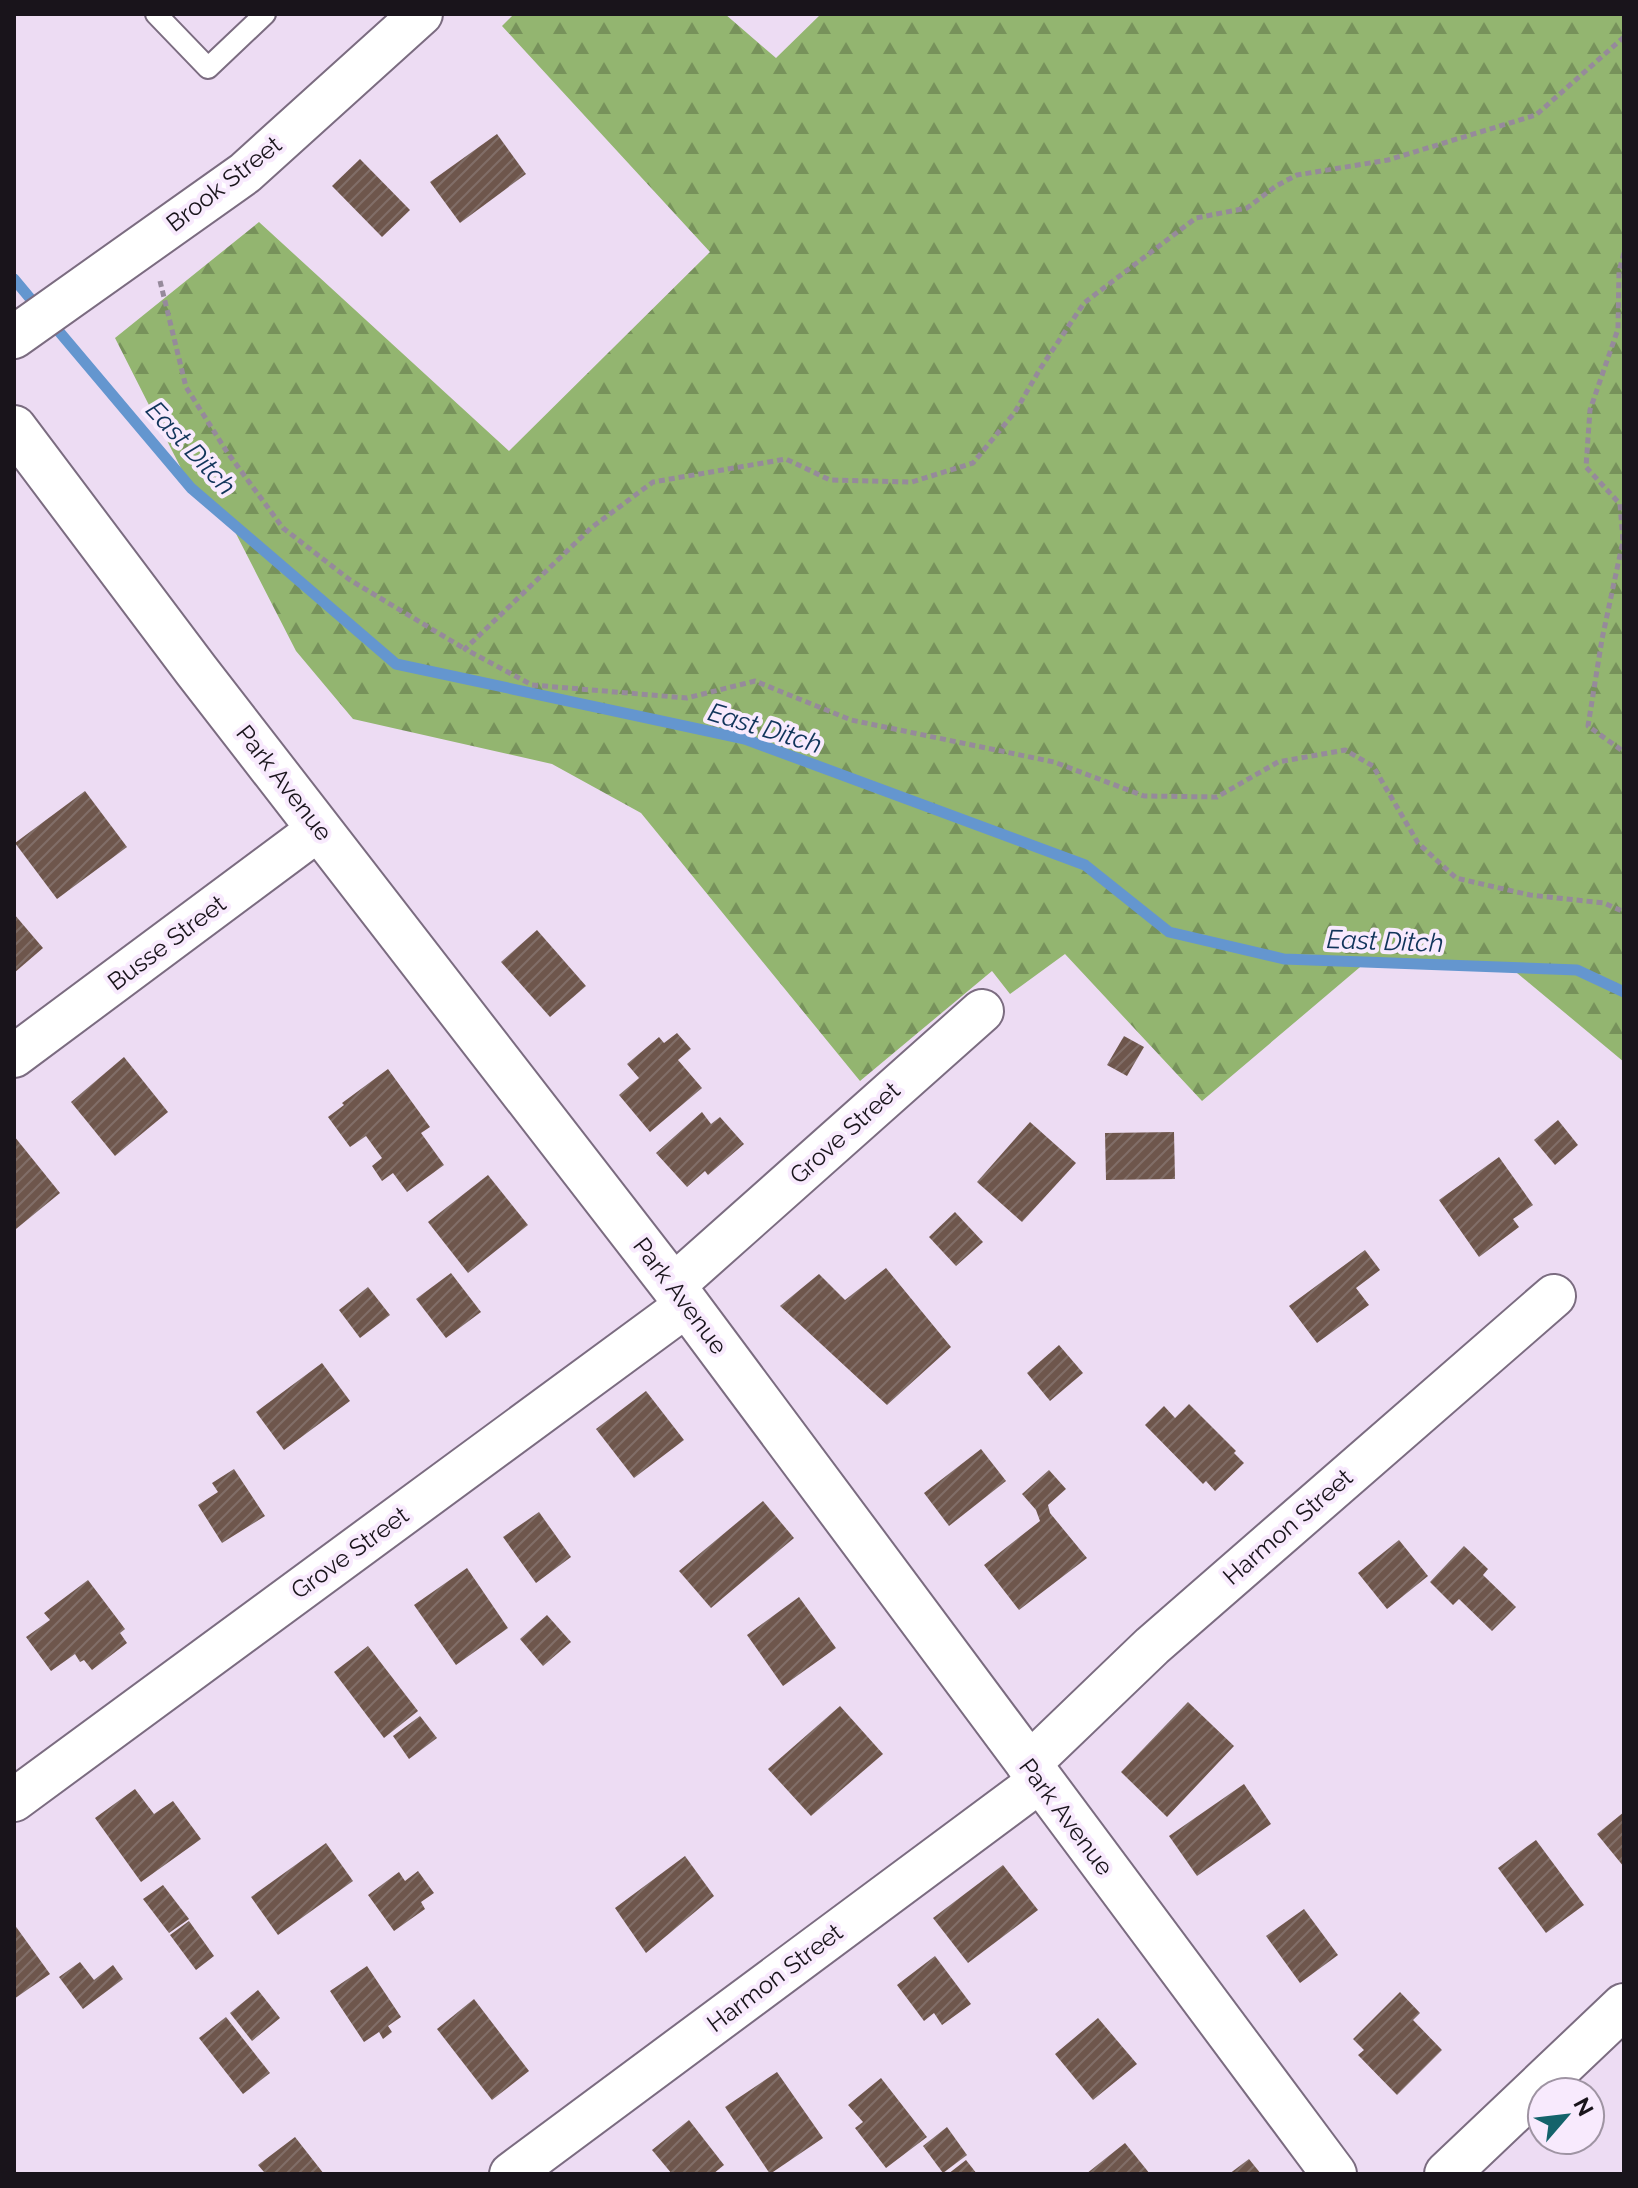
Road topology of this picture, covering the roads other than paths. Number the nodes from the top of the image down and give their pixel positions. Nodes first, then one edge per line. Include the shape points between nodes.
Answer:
1 (156, 14) edge
2 (265, 14) edge
3 (421, 14) edge
4 (18, 335) edge
5 (14, 428) edge
6 (319, 829) junction
7 (982, 1011) dead end
8 (14, 1056) edge
9 (680, 1295) junction
10 (1554, 1296) dead end
11 (1034, 1773) junction
12 (14, 1800) edge
13 (1624, 2006) edge
14 (511, 2174) edge
15 (1334, 2174) edge
16 (1447, 2174) edge

1 - 2 lane via 208,68
3 - 4 street, Brook Street via 245,173
5 - 6 street, Park Avenue
6 - 8 street, Busse Street
6 - 9 street, Park Avenue
7 - 9 street, Grove Street
9 - 11 street, Park Avenue
9 - 12 street, Grove Street
10 - 11 street, Harmon Street via 1152,1646
11 - 14 street, Harmon Street
11 - 15 street, Park Avenue
13 - 16 street

